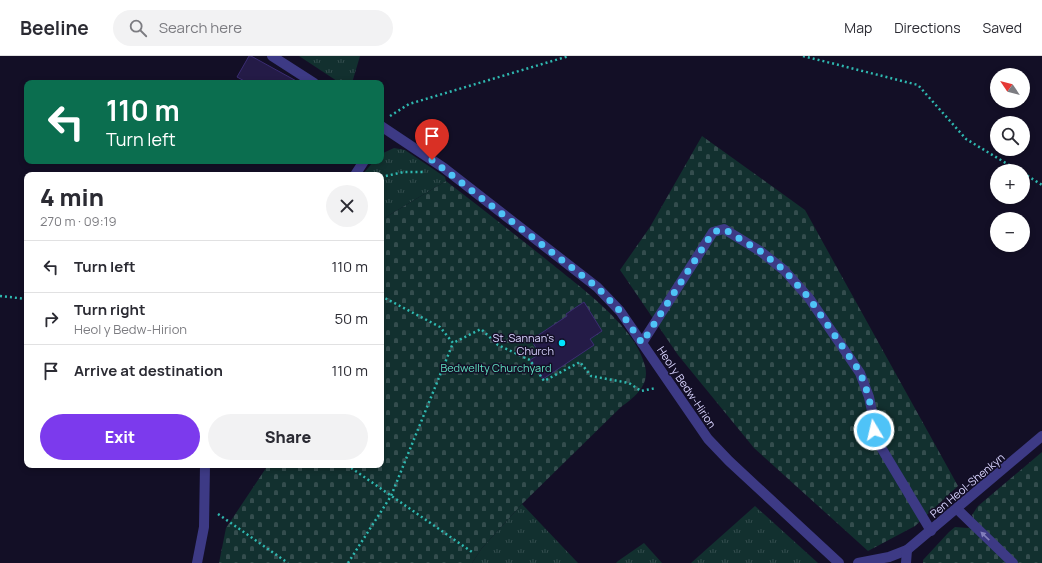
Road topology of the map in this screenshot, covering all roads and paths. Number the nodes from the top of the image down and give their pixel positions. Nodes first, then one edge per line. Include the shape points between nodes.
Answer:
1 (272, 56) edge
2 (569, 56) edge
3 (803, 56) edge
4 (309, 80) edge
5 (384, 127) edge
6 (384, 130) edge
7 (1007, 164) edge
8 (444, 168) junction
9 (384, 176) edge
10 (1030, 177) edge
11 (1042, 185) edge
12 (0, 296) edge
13 (384, 298) edge
14 (24, 299) edge
15 (453, 342) junction
16 (642, 343) junction
17 (671, 386) junction
18 (1042, 436) edge
19 (205, 468) edge
20 (351, 468) edge
21 (391, 496) junction
22 (957, 509) junction
23 (229, 523) dead end
24 (931, 531) junction
25 (906, 550) junction
26 (472, 552) dead end
27 (197, 563) edge
28 (288, 563) edge
29 (348, 563) edge
30 (839, 563) edge
31 (858, 563) edge
32 (906, 563) edge
33 (1013, 563) edge

1 - 4 street
2 - 5 path via 409,104 390,114
3 - 7 path via 918,85 966,139
6 - 8 street, Heol y Bedw-Hirion
8 - 9 path via 440,173 404,172
8 - 16 street, Heol y Bedw-Hirion via 597,287 620,311
10 - 11 path
12 - 14 path
13 - 15 path via 440,327
15 - 17 path via 481,329 498,345 530,360 544,382 580,362 591,376 629,383 641,390
15 - 21 path
16 - 17 street, Heol y Bedw-Hirion
16 - 24 street via 713,232 724,229 760,251 784,270 809,298 860,372 869,397 878,444
17 - 30 street, Heol y Bedw-Hirion via 708,439
18 - 22 street, Pen Heol-Shenkyn
19 - 27 street via 204,527
20 - 21 path
21 - 26 path
21 - 29 path
22 - 24 street, Pen Heol-Shenkyn
33 -> 22 street
23 - 28 path
24 - 25 street, Pen Heol-Shenkyn
25 - 31 street, Pen Heol-Shenkyn via 889,557
25 - 32 street

